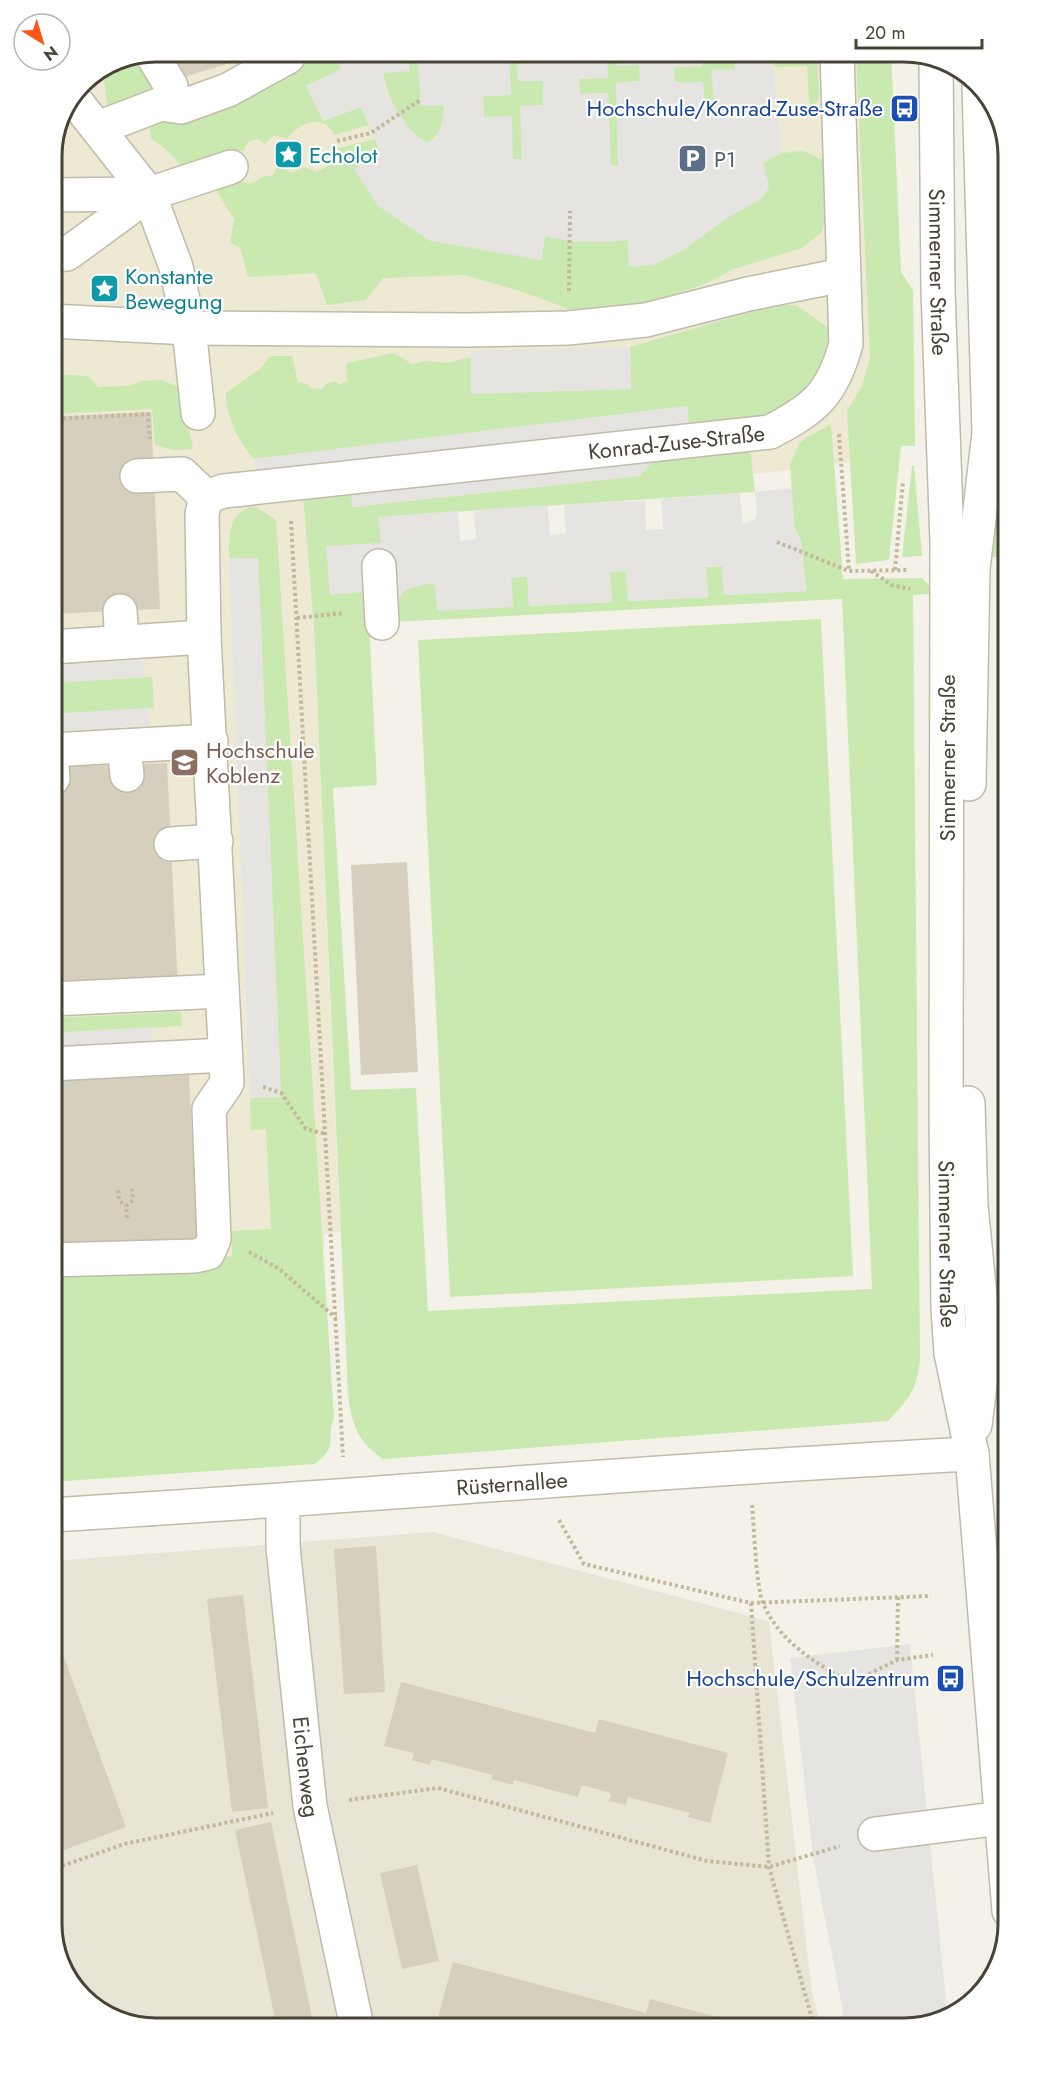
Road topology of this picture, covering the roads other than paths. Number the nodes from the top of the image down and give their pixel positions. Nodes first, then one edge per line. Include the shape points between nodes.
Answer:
1 (155, 62) edge
2 (279, 62) edge
3 (837, 62) edge
4 (936, 67) edge
5 (166, 95) junction
6 (979, 98) edge
7 (77, 103) edge
8 (98, 128) junction
9 (231, 167) dead end
10 (149, 194) junction
11 (62, 195) edge
12 (62, 255) edge
13 (843, 275) junction
14 (62, 322) edge
15 (189, 328) junction
16 (207, 411) dead end
17 (144, 476) road end
18 (206, 497) junction
19 (379, 566) dead end
20 (382, 612) road end
21 (204, 637) junction
22 (62, 644) edge
23 (211, 741) junction
24 (62, 760) edge
25 (216, 841) junction
26 (171, 844) dead end
27 (222, 992) junction
28 (62, 999) edge
29 (225, 1055) junction
30 (62, 1069) edge
31 (67, 1255) edge
32 (972, 1454) junction
33 (283, 1502) junction
34 (62, 1514) edge
35 (998, 1769) edge
36 (998, 1819) edge
37 (875, 1834) road end
38 (355, 2018) edge

1 - 5 street
2 - 5 street via 228,90 181,107
3 - 13 street, Konrad-Zuse-Straße
4 - 32 street, Simmerner Straße via 938,291 948,543 948,1309 951,1353
5 - 8 street
6 - 32 street, Simmerner Straße via 988,433 973,569 971,648 967,1071 971,1206 983,1360
7 - 8 street
8 - 10 street
9 - 10 street
10 - 11 street
10 - 12 street
10 - 15 street via 176,267
13 - 15 street via 646,320 568,328
13 - 18 street, Konrad-Zuse-Straße via 846,344 837,375 822,397 799,417 770,432 224,491
14 - 15 street
15 - 16 street
17 - 18 street via 182,474
18 - 21 street via 202,514
19 - 20 street
21 - 22 street via 121,627
21 - 23 street
23 - 24 street via 125,760
23 - 25 street
25 - 26 street
25 - 27 street
27 - 28 street
27 - 29 street
29 - 30 street
29 - 31 street via 227,1083 209,1109 214,1239 208,1253
32 - 33 street, Rüsternallee
32 - 35 street, Simmerner Straße
33 - 34 street, Rüsternallee
33 - 38 street, Eichenweg via 283,1547 310,1806
36 - 37 street

